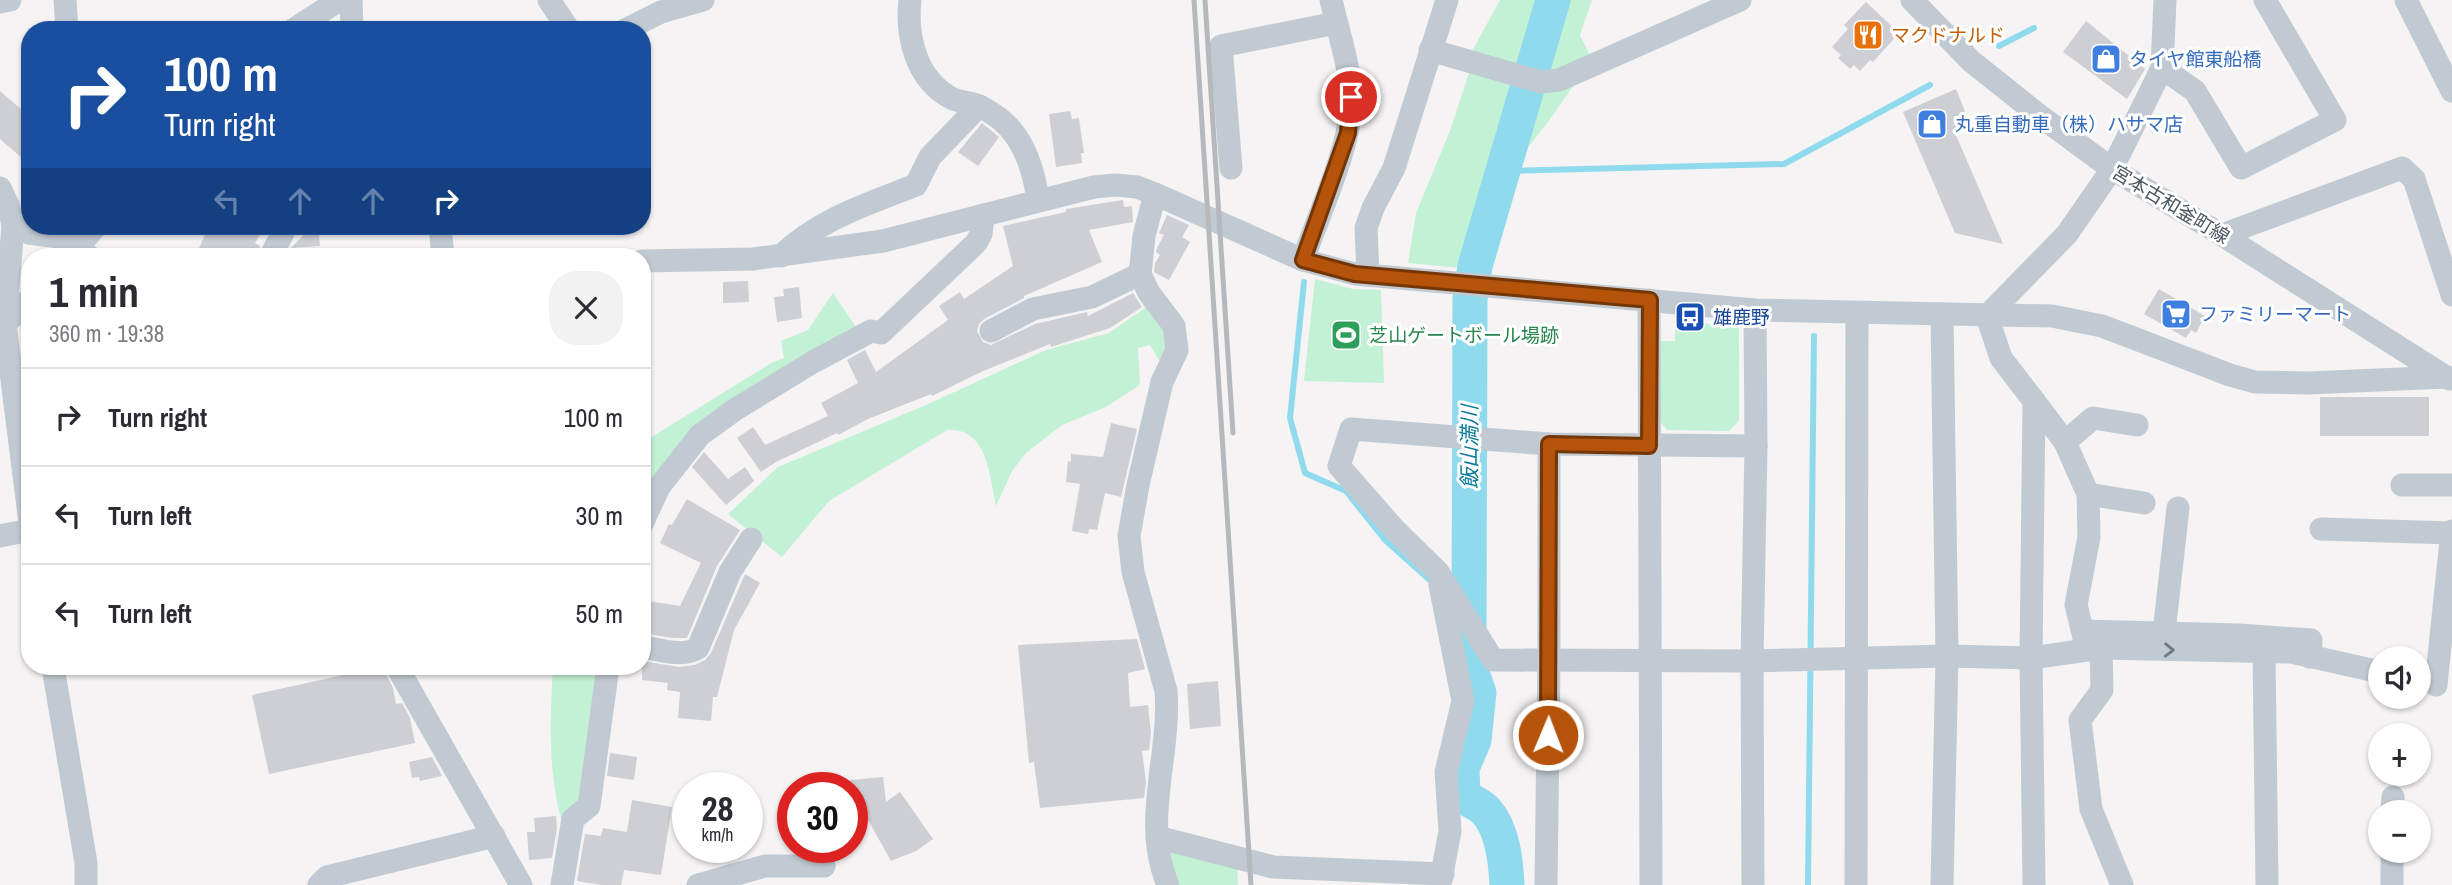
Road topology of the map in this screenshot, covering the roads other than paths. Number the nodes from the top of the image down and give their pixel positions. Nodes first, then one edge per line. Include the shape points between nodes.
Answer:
1 (10, 0) edge
2 (65, 0) edge
3 (339, 0) edge
4 (351, 0) edge
5 (550, 0) edge
6 (703, 0) edge
7 (910, 0) edge
8 (1331, 0) edge
9 (1447, 0) edge
10 (1740, 0) edge
11 (1912, 0) edge
12 (2165, 0) edge
13 (2265, 0) edge
14 (2406, 0) edge
15 (0, 2) edge
16 (66, 21) edge
17 (307, 21) edge
18 (352, 21) edge
19 (563, 21) edge
20 (643, 21) edge
21 (1336, 23) junction
22 (1430, 50) junction
23 (2162, 68) junction
24 (2452, 91) edge
25 (979, 106) junction
26 (1231, 168) dead end
27 (2112, 169) junction
28 (0, 188) edge
29 (1155, 194) junction
30 (1038, 200) junction
31 (983, 215) junction
32 (13, 225) junction
33 (21, 229) edge
34 (44, 235) edge
35 (2222, 235) junction
36 (73, 248) edge
37 (781, 256) junction
38 (1303, 260) junction
39 (651, 261) edge
40 (1140, 275) junction
41 (1368, 275) junction
42 (2452, 295) edge
43 (1650, 300) junction
44 (21, 308) edge
45 (1755, 310) junction
46 (1857, 313) junction
47 (1942, 314) junction
48 (1987, 316) junction
49 (5, 324) junction
50 (991, 331) dead end
51 (2449, 379) edge
52 (2035, 401) junction
53 (2137, 425) dead end
54 (2065, 442) junction
55 (1549, 444) junction
56 (1649, 446) junction
57 (1756, 446) junction
58 (21, 451) edge
59 (2402, 485) dead end
60 (2452, 485) edge
61 (2088, 494) junction
62 (2144, 503) dead end
63 (651, 504) edge
64 (2178, 508) dead end
65 (2322, 529) dead end
66 (21, 532) edge
67 (2452, 532) edge
68 (0, 536) edge
69 (751, 539) dead end
70 (1438, 572) junction
71 (2164, 632) junction
72 (2090, 643) junction
73 (651, 648) edge
74 (2264, 652) junction
75 (1947, 656) junction
76 (1856, 657) junction
77 (2310, 657) junction
78 (2031, 658) junction
79 (1549, 660) junction
80 (1652, 661) junction
81 (1752, 661) junction
82 (2368, 669) edge
83 (54, 675) edge
84 (402, 675) edge
85 (607, 675) edge
86 (2436, 683) edge
87 (494, 836) junction
88 (1157, 837) junction
89 (2392, 863) edge
90 (824, 866) dead end
91 (772, 875) edge
92 (1273, 876) edge
93 (1442, 879) edge
94 (86, 885) edge
95 (319, 885) edge
96 (521, 885) edge
97 (562, 885) edge
98 (698, 885) edge
99 (1168, 885) edge
100 (1546, 885) edge
101 (1651, 885) edge
102 (1753, 885) edge
103 (1856, 885) edge
104 (1942, 885) edge
105 (2034, 885) edge
106 (2122, 885) edge
107 (2267, 885) edge
108 (2392, 885) edge

1 - 15 street
2 - 16 street
3 - 17 street
4 - 18 street
5 - 19 street
6 - 20 street
7 - 25 street via 907,21 918,64 936,88 953,99
8 - 21 street
9 - 22 street
10 - 22 street via 1559,80 1530,79
11 - 27 street, 宮本古和釜町線 via 1971,61
12 - 23 street
13 - 23 street via 2334,120 2241,167 2195,91
14 - 24 street
21 - 26 street via 1221,46
21 - 38 street via 1351,97 1348,133
22 - 41 street via 1394,168 1366,228
23 - 27 street
25 - 30 street via 1014,135 1028,158
25 - 37 street via 930,156 916,185 819,225
27 - 35 street, 宮本古和釜町線
27 - 48 street via 2067,234
28 - 32 street
29 - 30 street via 1115,185
29 - 38 street
29 - 40 street
30 - 31 street
31 - 37 street via 883,241
31 - 63 street via 976,243 881,333 871,331 813,362 700,435 659,487
32 - 33 street
32 - 49 street
34 - 36 street via 59,237
35 - 42 street via 2402,168 2414,179
35 - 51 street, 宮本古和釜町線
37 - 39 street
38 - 41 street
40 - 50 street via 1092,297 1032,309
40 - 88 street via 1174,326 1177,339 1177,350 1162,382 1129,536 1133,572 1167,691
41 - 43 street
43 - 45 street
43 - 56 street
44 - 49 street
45 - 46 street
45 - 57 street
46 - 47 street
46 - 76 street
47 - 48 street
47 - 75 street
48 - 51 street via 2078,320 2255,382
48 - 52 street via 2001,358
49 - 58 street
52 - 54 street
52 - 78 street
53 - 54 street via 2093,418
54 - 61 street
55 - 56 street
55 - 70 street via 1351,429 1339,466
55 - 79 street
56 - 57 street
56 - 80 street
57 - 81 street
59 - 60 street
61 - 62 street
61 - 72 street via 2089,537 2076,605
64 - 71 street
65 - 67 street
66 - 68 street
67 - 86 street
69 - 73 street via 730,572 698,648 692,652
70 - 79 street via 1493,660
70 - 93 street via 1462,701 1446,772 1450,831
71 - 72 street
71 - 77 street via 2311,640
72 -> 74 street
72 - 78 street
72 - 106 street via 2102,690 2080,720 2091,809
74 - 77 street
74 - 107 street
75 - 76 street
75 - 78 street
75 - 104 street
76 - 81 street
76 - 103 street
77 - 82 street
78 - 105 street
79 - 80 street
79 - 100 street
80 - 81 street
80 - 101 street
81 - 102 street
83 - 94 street
84 - 87 street
85 - 97 street via 589,806 573,820
87 - 95 street via 327,877
87 - 96 street
88 - 92 street
88 - 99 street
89 - 108 street
90 - 91 street
91 - 98 street
92 - 93 street

